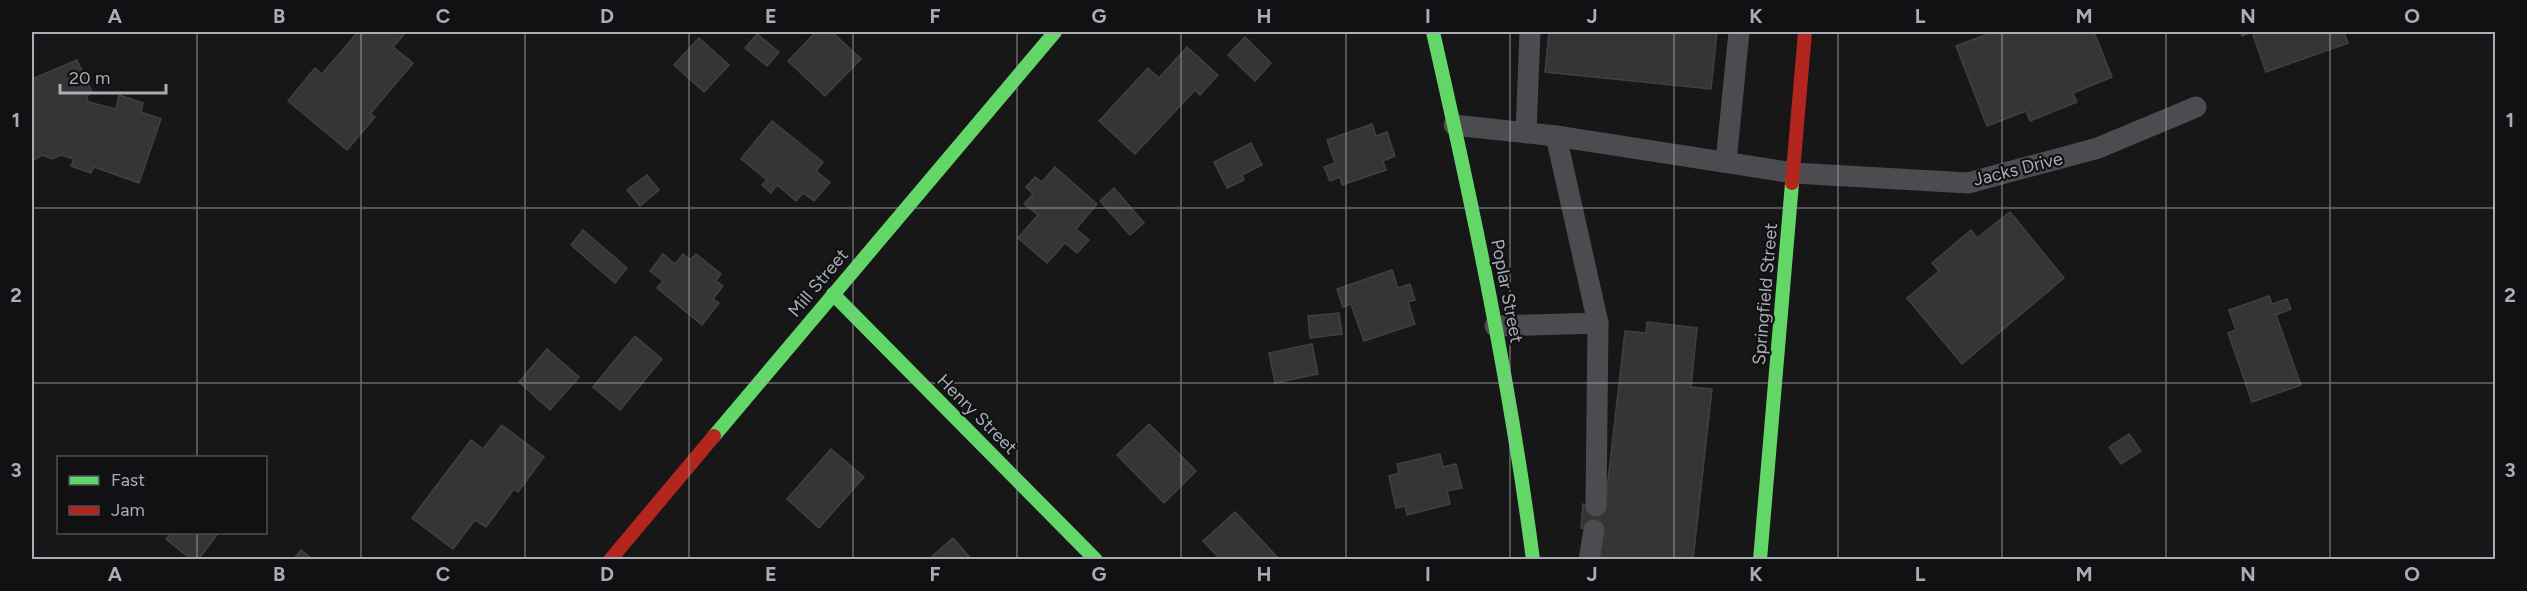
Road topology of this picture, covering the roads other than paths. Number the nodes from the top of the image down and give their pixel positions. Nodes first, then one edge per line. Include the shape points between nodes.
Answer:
1 (1055, 32) edge
2 (1433, 32) edge
3 (1530, 32) edge
4 (1739, 32) edge
5 (1805, 32) edge
6 (2196, 107) dead end
7 (1454, 124) junction
8 (1526, 133) junction
9 (1556, 136) junction
10 (1726, 162) junction
11 (1794, 173) junction
12 (832, 294) junction
13 (1598, 323) junction
14 (1496, 326) junction
15 (1596, 506) dead end
16 (1594, 530) dead end
17 (610, 560) edge
18 (1096, 560) edge
19 (1533, 560) edge
20 (1589, 560) edge
21 (1760, 560) edge

1 - 12 main road, Mill Street
2 - 7 main road, Poplar Street
3 - 8 lane
4 - 10 lane
5 - 11 main road, Springfield Street
6 - 11 lane, Jacks Drive via 2098,148 1968,183
7 - 8 lane, Jacks Drive
7 - 14 main road, Poplar Street
8 - 9 lane, Jacks Drive
9 - 10 lane, Jacks Drive
9 - 13 lane
10 - 11 lane, Jacks Drive
11 - 21 main road, Springfield Street
12 - 17 main road, Mill Street
12 - 18 main road, Henry Street
13 - 14 lane
13 - 15 lane
14 - 19 main road, Poplar Street
16 - 20 lane

